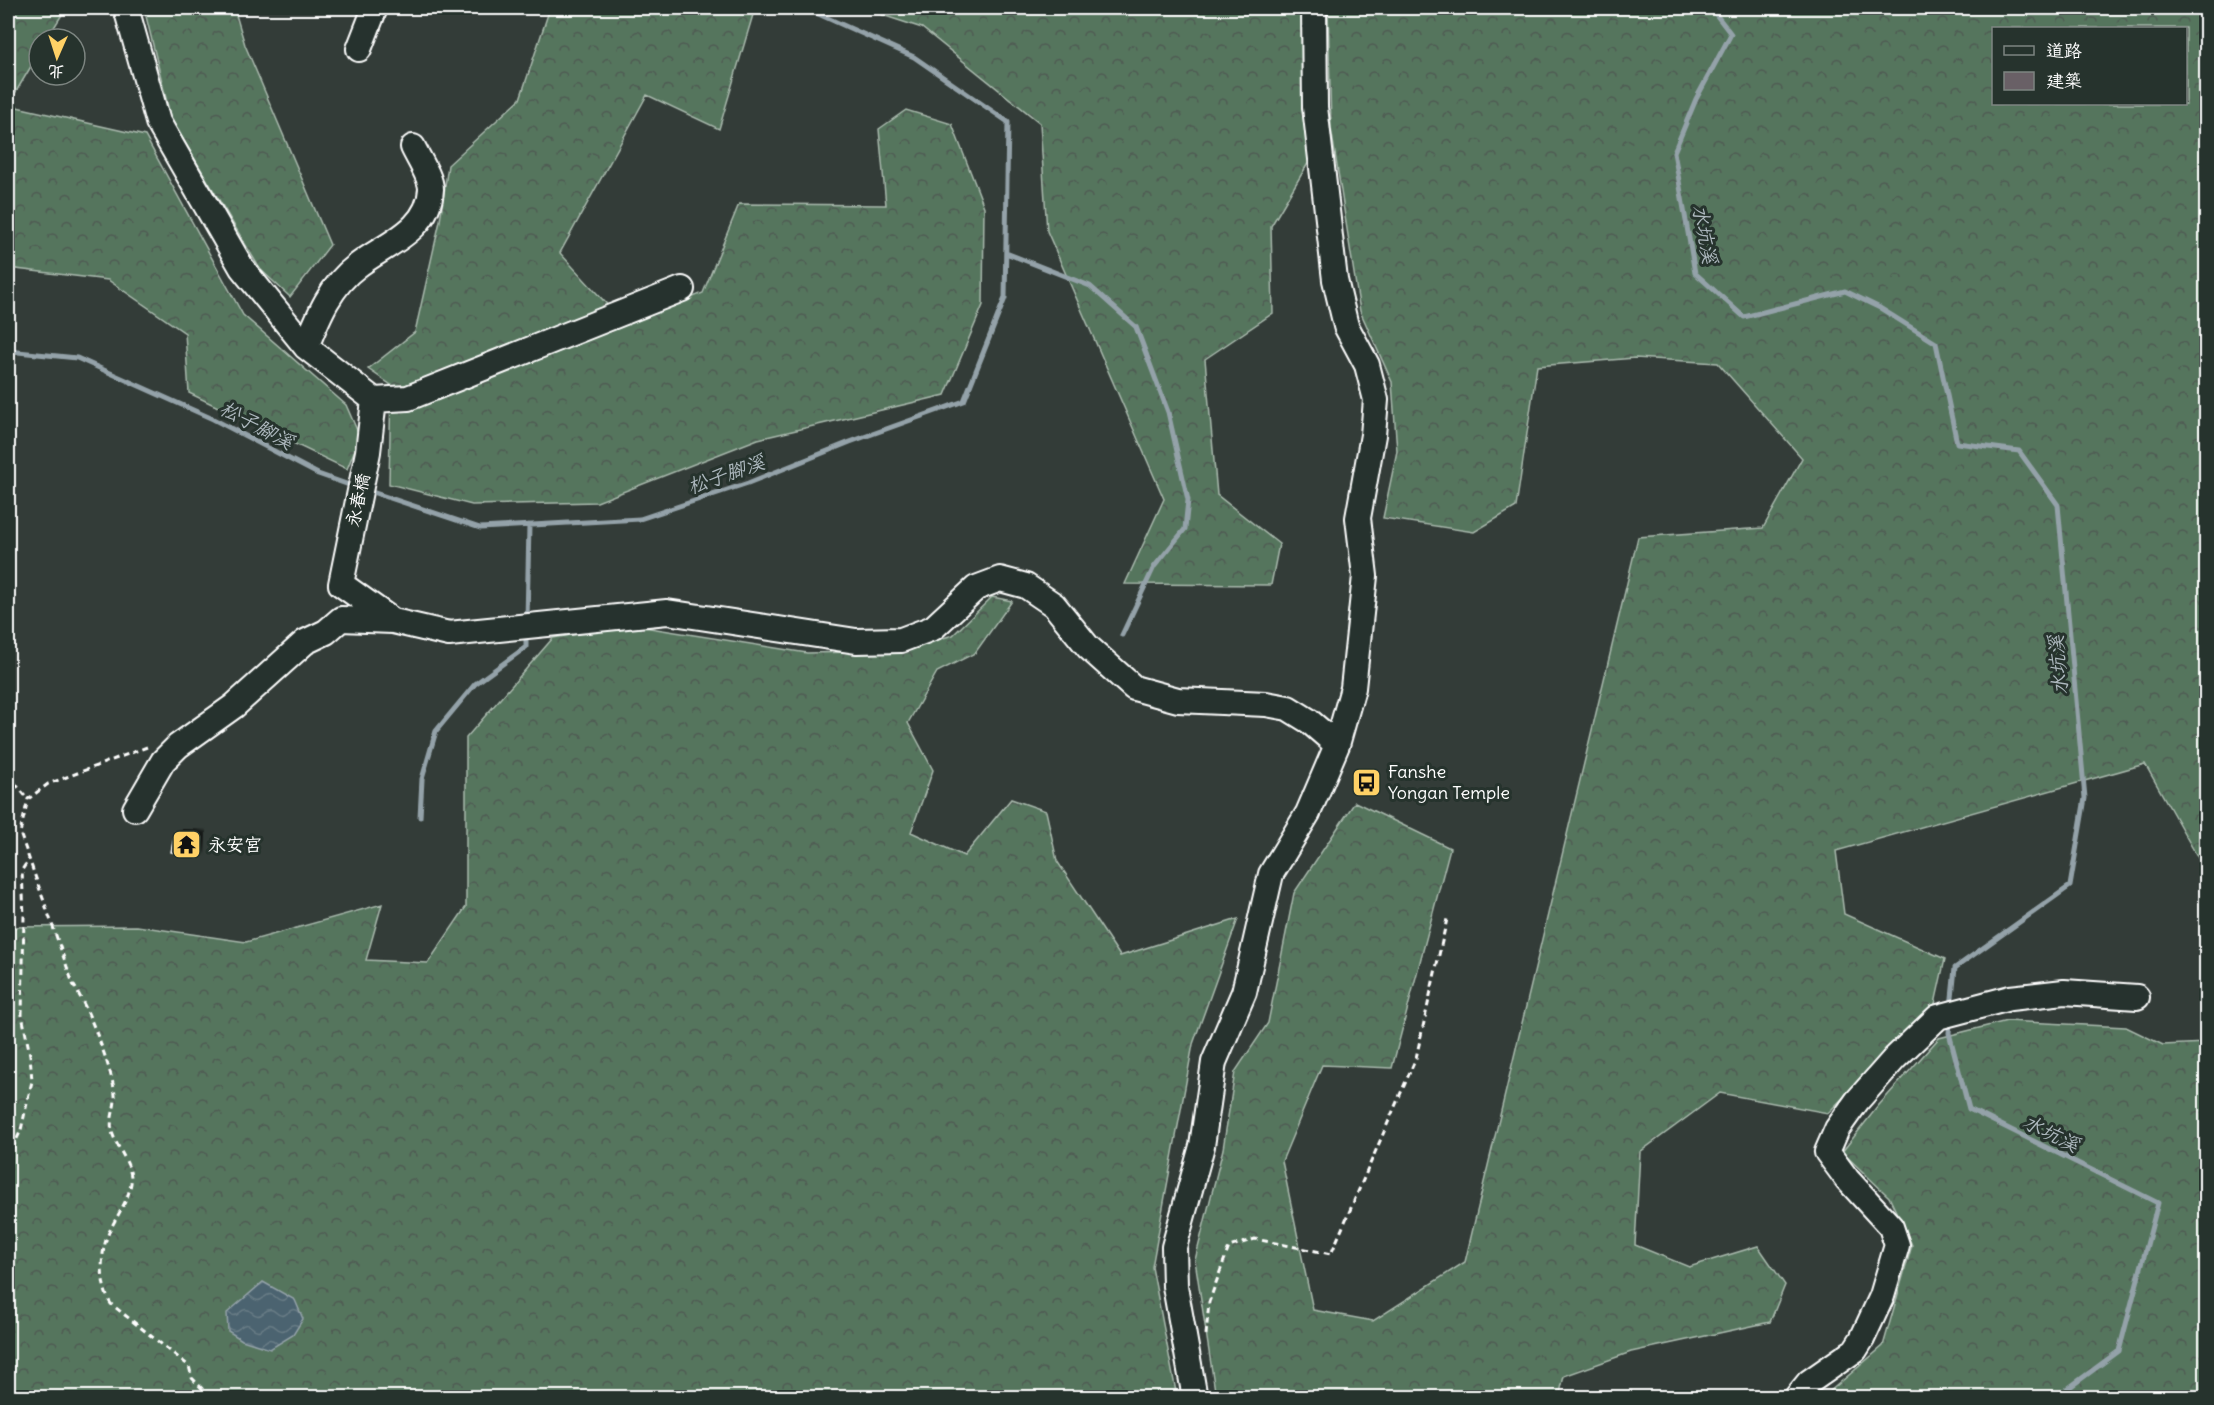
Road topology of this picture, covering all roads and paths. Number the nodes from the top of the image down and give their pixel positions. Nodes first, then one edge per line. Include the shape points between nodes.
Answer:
1 (126, 8) edge
2 (375, 8) edge
3 (1314, 8) edge
4 (359, 49) dead end
5 (413, 147) dead end
6 (682, 289) dead end
7 (306, 347) junction
8 (374, 400) junction
9 (393, 621) junction
10 (181, 744) junction
11 (1337, 746) junction
12 (8, 776) edge
13 (28, 799) junction
14 (135, 809) dead end
15 (29, 859) junction
16 (1447, 919) dead end
17 (2137, 997) dead end
18 (8, 1158) edge
19 (1206, 1345) dead end
20 (211, 1398) edge
21 (1195, 1398) edge
22 (1796, 1398) edge

1 - 7 street via 158,122 242,268
2 - 4 street
3 - 11 street via 1315,107 1335,280 1346,326 1367,365 1376,400 1358,518 1365,576 1356,665
5 - 7 street via 431,188 416,227 356,267 331,292
6 - 8 street via 408,398
7 - 8 street
8 - 9 street, 永春橋 via 368,452 341,584
9 - 10 street via 341,619 305,642 234,706
9 - 11 street via 450,634 667,612 856,641 901,640 933,628 976,588 1000,579 1026,586 1054,605 1088,647 1134,688 1178,700 1288,708
10 - 13 path via 165,742 145,748 48,784
10 - 14 street via 163,761
11 - 21 street via 1308,813 1271,874 1244,992 1214,1062 1202,1146 1174,1247 1175,1287
12 - 13 path
13 - 15 path via 20,833
15 - 18 path via 22,870 22,1014 32,1081 21,1130
15 - 20 path via 73,984 84,1001 100,1045 115,1096 111,1128 131,1175 123,1208 105,1247 105,1295 111,1304 189,1366 192,1378
16 - 19 path via 1416,1058 1331,1254 1255,1239 1229,1247 1209,1302
17 - 22 street via 2064,992 2010,998 1938,1017 1857,1101 1837,1129 1827,1152 1891,1227 1897,1245 1882,1296 1855,1350 1809,1382

